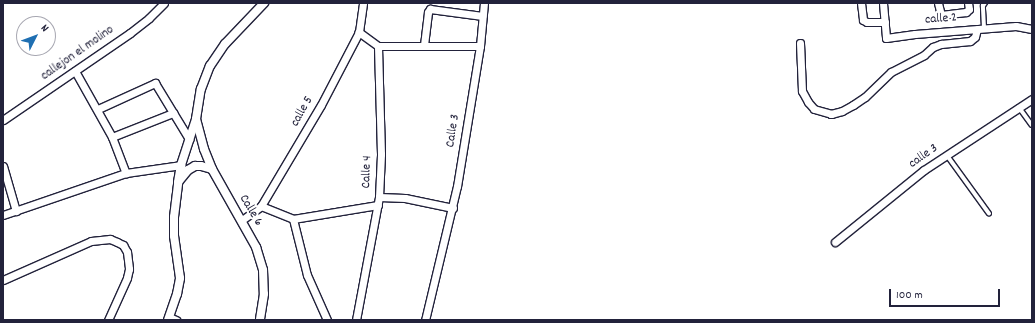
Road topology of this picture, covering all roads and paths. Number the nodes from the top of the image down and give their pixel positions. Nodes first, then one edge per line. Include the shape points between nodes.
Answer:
1 (164, 3) edge
2 (264, 3) edge
3 (363, 3) edge
4 (484, 3) edge
5 (861, 3) edge
6 (883, 3) edge
7 (938, 3) edge
8 (968, 3) edge
9 (985, 3) edge
10 (483, 16) junction
11 (885, 22) junction
12 (981, 29) junction
13 (1032, 29) edge
14 (359, 32) junction
15 (800, 43) dead end
16 (424, 45) junction
17 (378, 46) junction
18 (480, 46) junction
19 (75, 71) junction
20 (1032, 99) edge
21 (1019, 107) junction
22 (98, 109) junction
23 (173, 112) junction
24 (196, 119) junction
25 (3, 120) edge
26 (1032, 125) edge
27 (112, 137) junction
28 (189, 139) junction
29 (947, 155) junction
30 (181, 165) junction
31 (3, 166) edge
32 (212, 169) junction
33 (126, 173) junction
34 (178, 182) junction
35 (379, 201) junction
36 (261, 206) junction
37 (453, 208) junction
38 (16, 211) junction
39 (989, 213) dead end
40 (3, 215) edge
41 (293, 219) junction
42 (242, 220) junction
43 (835, 242) dead end
44 (3, 280) edge
45 (171, 319) edge
46 (108, 320) edge
47 (260, 320) edge
48 (327, 320) edge
49 (356, 320) edge
50 (425, 320) edge

1 - 19 street, callejon el molino via 139,26
2 - 24 street, Calle 6 via 225,44 210,66 201,88
3 - 14 street, calle 5
4 - 10 street, Calle 3
5 - 11 street via 863,20
6 - 11 street, calle 2
7 - 8 street via 941,15 966,12 969,9
9 - 12 lane
10 - 16 street via 430,9
10 - 18 street, Calle 3
11 - 12 street, calle 2 via 886,38
12 - 13 street, calle 2 via 1016,26
12 - 15 street via 970,41 933,47 924,55 891,72 853,105 831,114 814,109 802,91
14 - 17 street
14 - 36 street, calle 5 via 321,105
16 - 17 street
16 - 18 street
17 - 35 street, Calle 4 via 381,154
18 - 37 street, Calle 3
19 - 22 street
19 - 25 street, callejon el molino
20 - 21 street, calle 3
21 - 26 lane
21 - 29 street, calle 3
22 - 23 street via 154,83
22 - 27 street
23 - 27 street
23 - 28 street
24 - 28 street, Calle 6
24 - 32 street, Calle 6
27 - 33 street
28 - 30 street, Calle 6
29 - 39 lane
29 - 43 street, calle 3 via 924,170
30 - 33 street
30 - 34 street, Calle 6
31 - 38 street
32 - 34 street via 195,166
32 - 42 street, Calle 6
33 - 38 street
34 - 45 street, Calle 6 via 174,236 180,278
35 - 37 street via 412,199
35 - 41 street
35 - 49 street, Calle 4
36 - 41 street
36 - 42 street, calle 5
37 - 50 street, Calle 3
38 - 40 street
41 - 48 street via 307,275
42 - 47 street, Calle 6 via 256,247 263,270 264,294
44 - 46 street via 91,241 117,242 123,245 127,252 129,269

